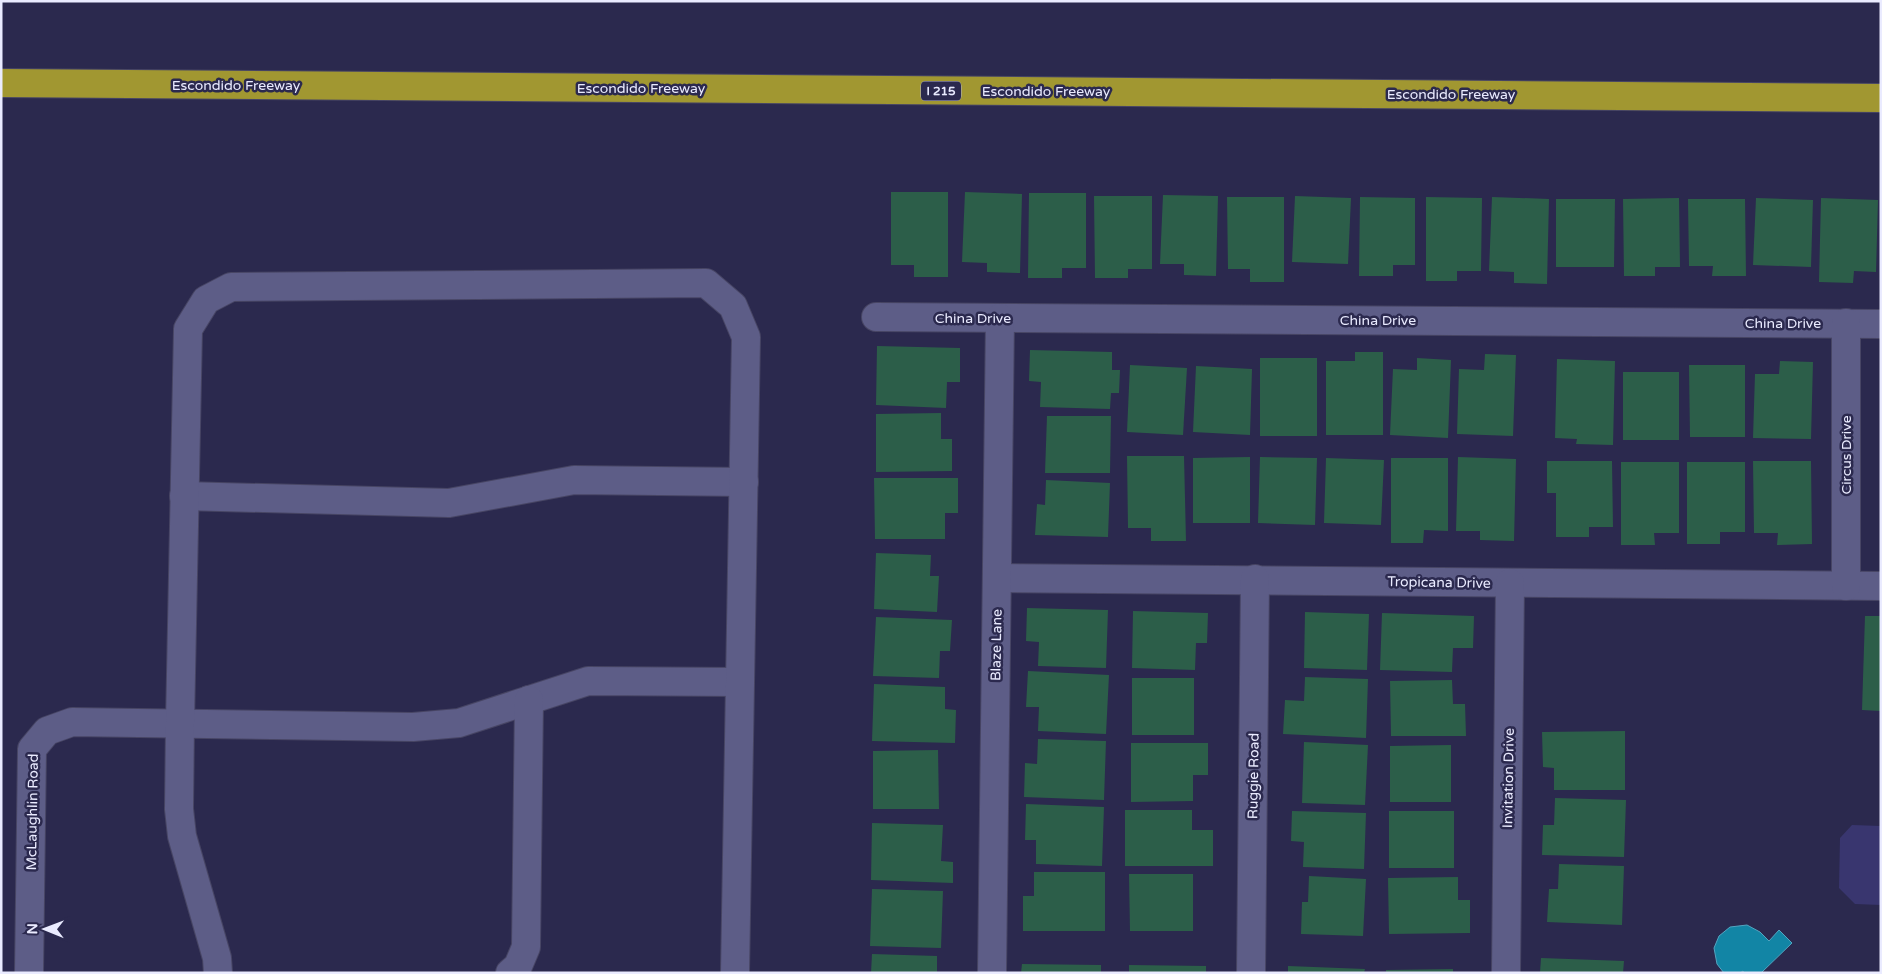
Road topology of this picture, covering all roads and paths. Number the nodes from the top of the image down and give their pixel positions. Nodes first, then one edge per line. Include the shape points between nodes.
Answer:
1 (1, 83) edge
2 (1881, 98) edge
3 (876, 317) dead end
4 (1000, 318) junction
5 (1846, 323) junction
6 (1881, 324) edge
7 (744, 482) junction
8 (184, 496) junction
9 (997, 578) junction
10 (1255, 579) junction
11 (1510, 583) junction
12 (1846, 586) junction
13 (1881, 586) edge
14 (740, 682) junction
15 (529, 700) junction
16 (180, 723) junction
17 (29, 973) edge
18 (218, 973) edge
19 (510, 973) edge
20 (735, 973) edge
21 (992, 973) edge
22 (1251, 973) edge
23 (1506, 973) edge

1 - 2 highway, Escondido Freeway / I 215
3 - 4 street, China Drive
4 - 5 street, China Drive
4 - 9 street, Blaze Lane
5 - 6 street, China Drive
5 - 12 street, Circus Drive
7 - 8 street via 574,480 449,503
7 - 8 street via 746,338 733,306 706,284 231,287 206,300 188,328
7 - 14 street
8 - 16 street
9 - 10 street, Tropicana Drive
9 - 21 street, Blaze Lane
10 - 11 street, Tropicana Drive
10 - 22 street, Ruggie Road
11 - 12 street, Tropicana Drive
11 - 23 street, Invitation Drive
12 - 13 street, Tropicana Drive
14 - 15 street, McLaughlin Road via 588,681
14 - 20 street
15 - 16 street, McLaughlin Road via 459,723 413,727
15 - 19 street via 526,946 518,966
16 - 17 street, McLaughlin Road via 72,722 48,731 32,749
16 - 18 street via 182,836 217,958

